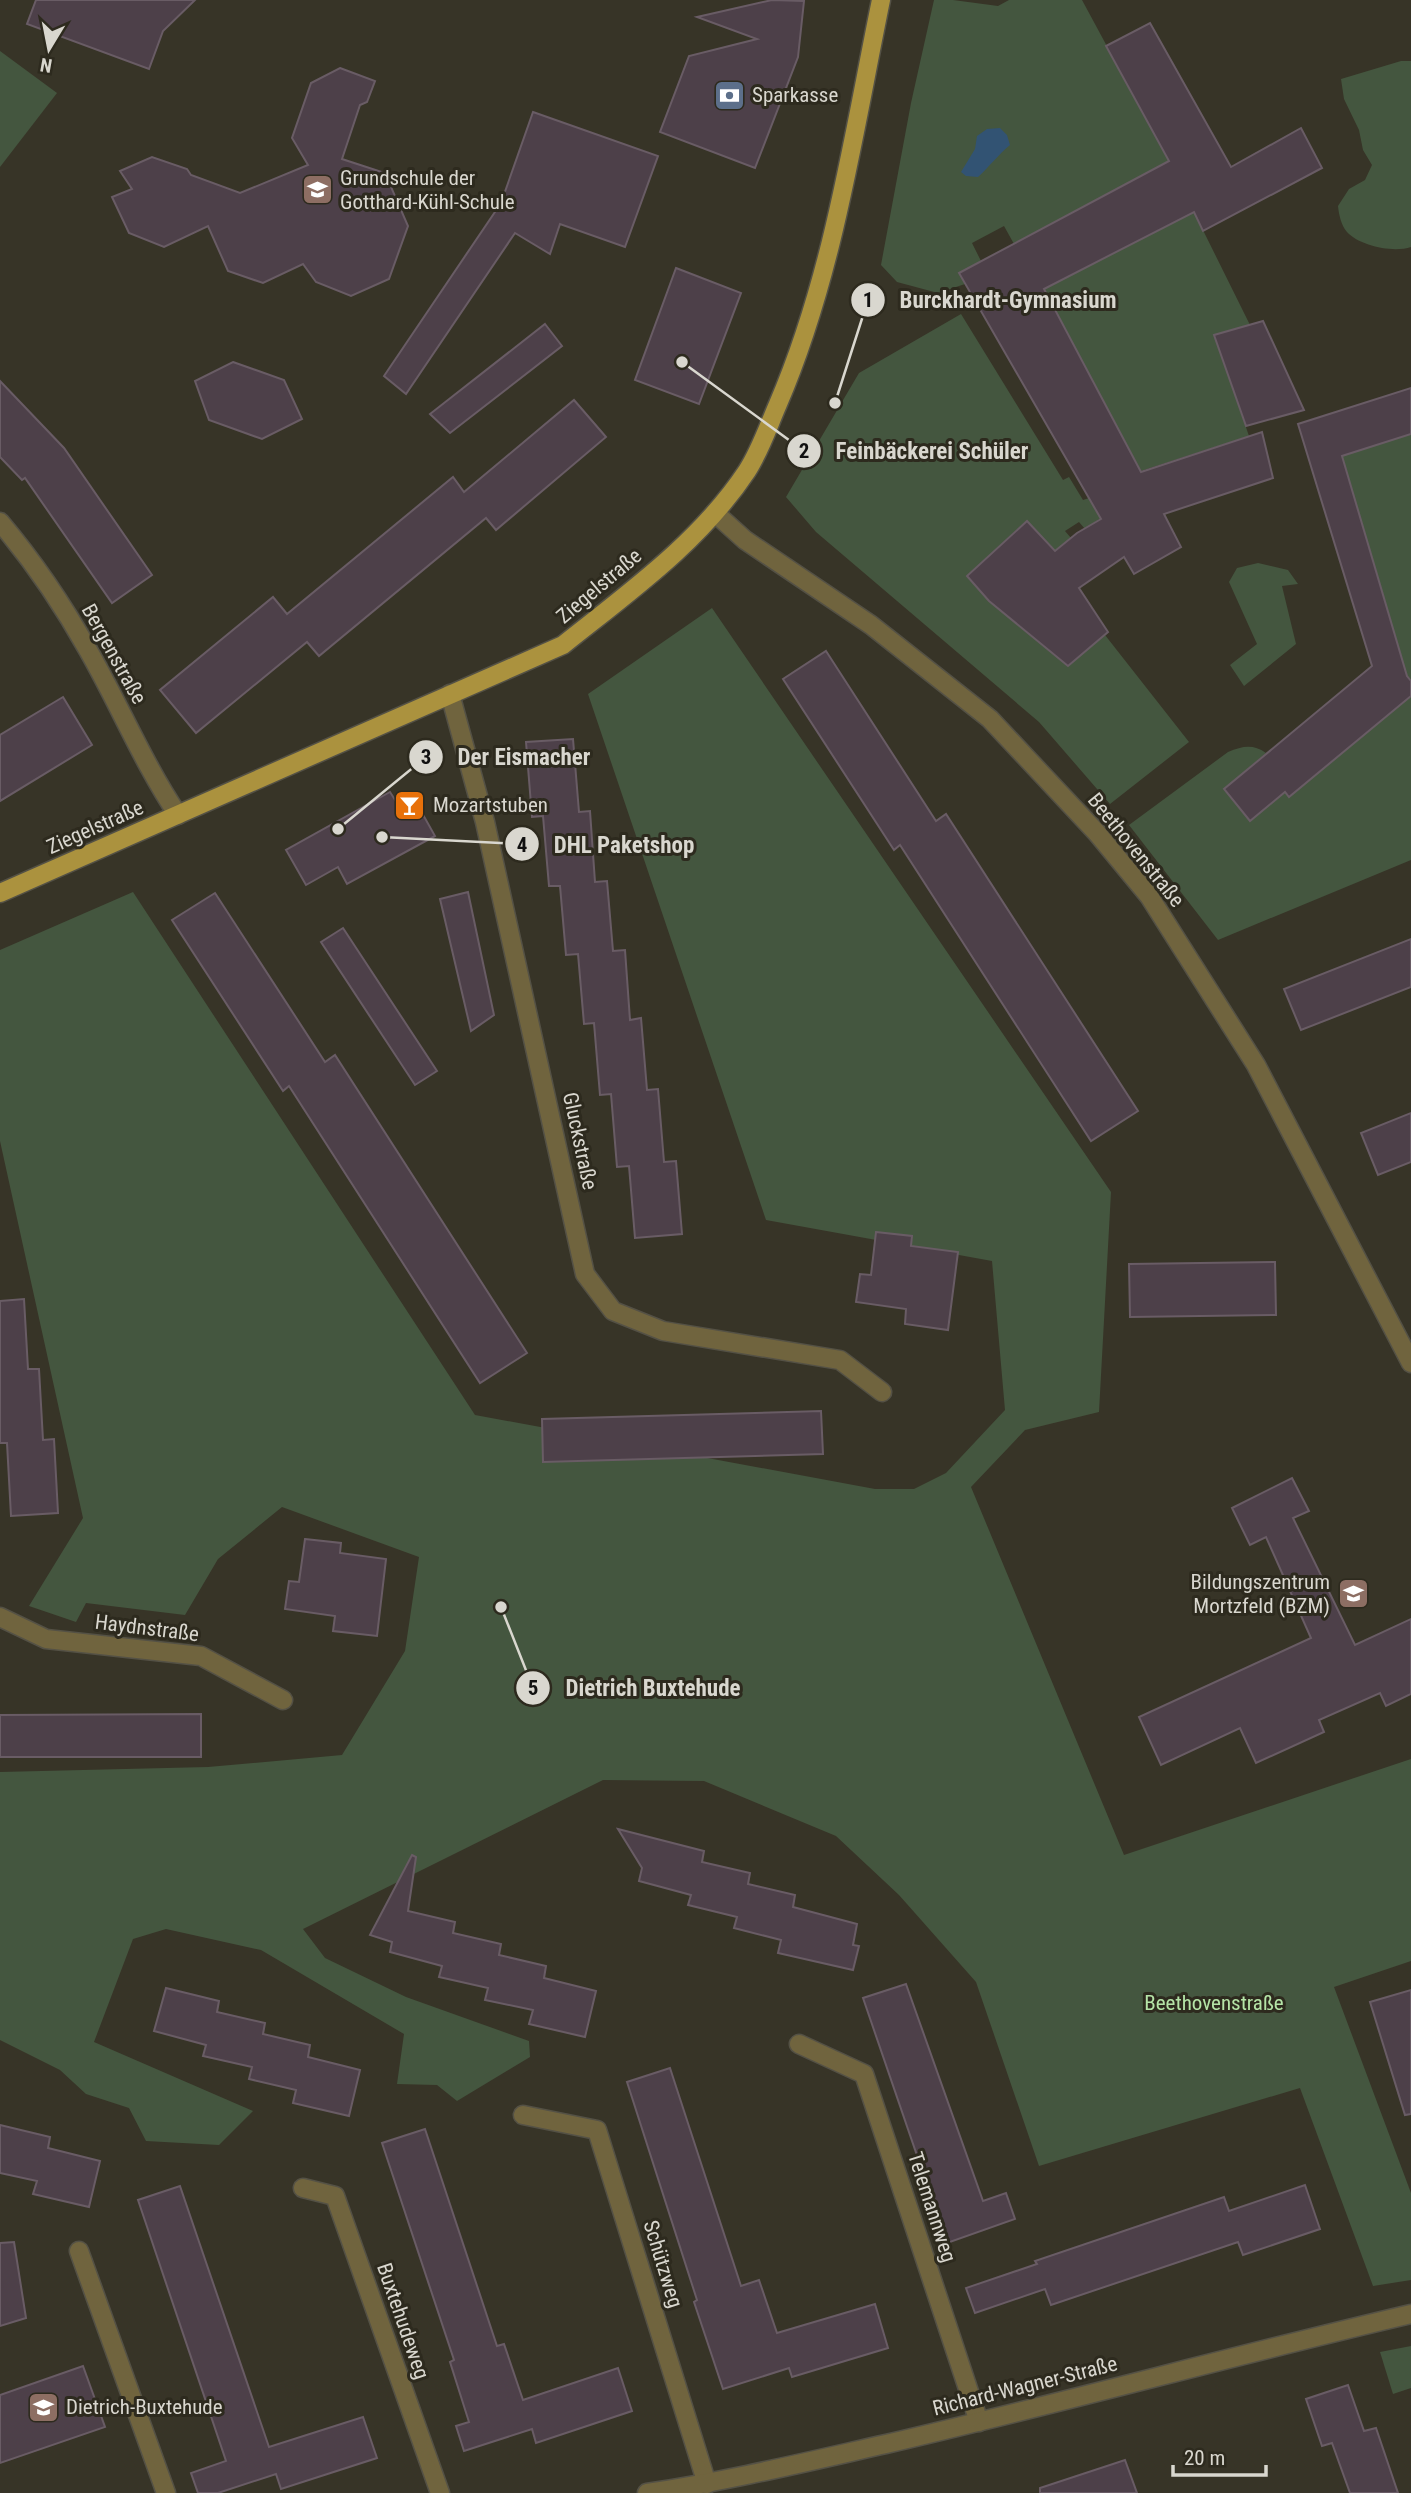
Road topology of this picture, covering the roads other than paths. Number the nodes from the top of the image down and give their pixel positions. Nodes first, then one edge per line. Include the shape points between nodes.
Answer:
1 (881, 0) edge
2 (715, 513) junction
3 (0, 522) edge
4 (450, 694) junction
5 (178, 815) junction
6 (0, 893) edge
7 (1411, 1363) edge
8 (882, 1392) dead end
9 (0, 1617) edge
10 (283, 1700) dead end
11 (799, 2044) dead end
12 (523, 2115) dead end
13 (303, 2188) dead end
14 (79, 2251) dead end
15 (1411, 2314) edge
16 (979, 2422) junction
17 (707, 2484) junction
18 (166, 2493) edge
19 (440, 2493) edge
20 (647, 2493) edge

1 - 2 main road, Ziegelstraße via 818,296 795,366 757,452
2 - 4 main road, Ziegelstraße via 625,596 563,645
2 - 7 street, Beethovenstraße via 745,540 871,625 990,719 1097,832 1149,896 1262,1075
3 - 5 street, Bergenstraße via 89,650 156,782
4 - 5 main road, Ziegelstraße
4 - 8 street, Gluckstraße via 485,821 585,1275 613,1311 663,1331 840,1360
5 - 6 main road, Ziegelstraße
9 - 10 street, Haydnstraße via 46,1639 201,1656
11 - 16 street, Telemannweg via 864,2074
12 - 17 street, Schützweg via 597,2130
13 - 19 street, Buxtehudeweg via 335,2196
14 - 18 street
15 - 16 street, Richard-Wagner-Straße
16 - 17 street, Richard-Wagner-Straße
17 - 20 street, Richard-Wagner-Straße

